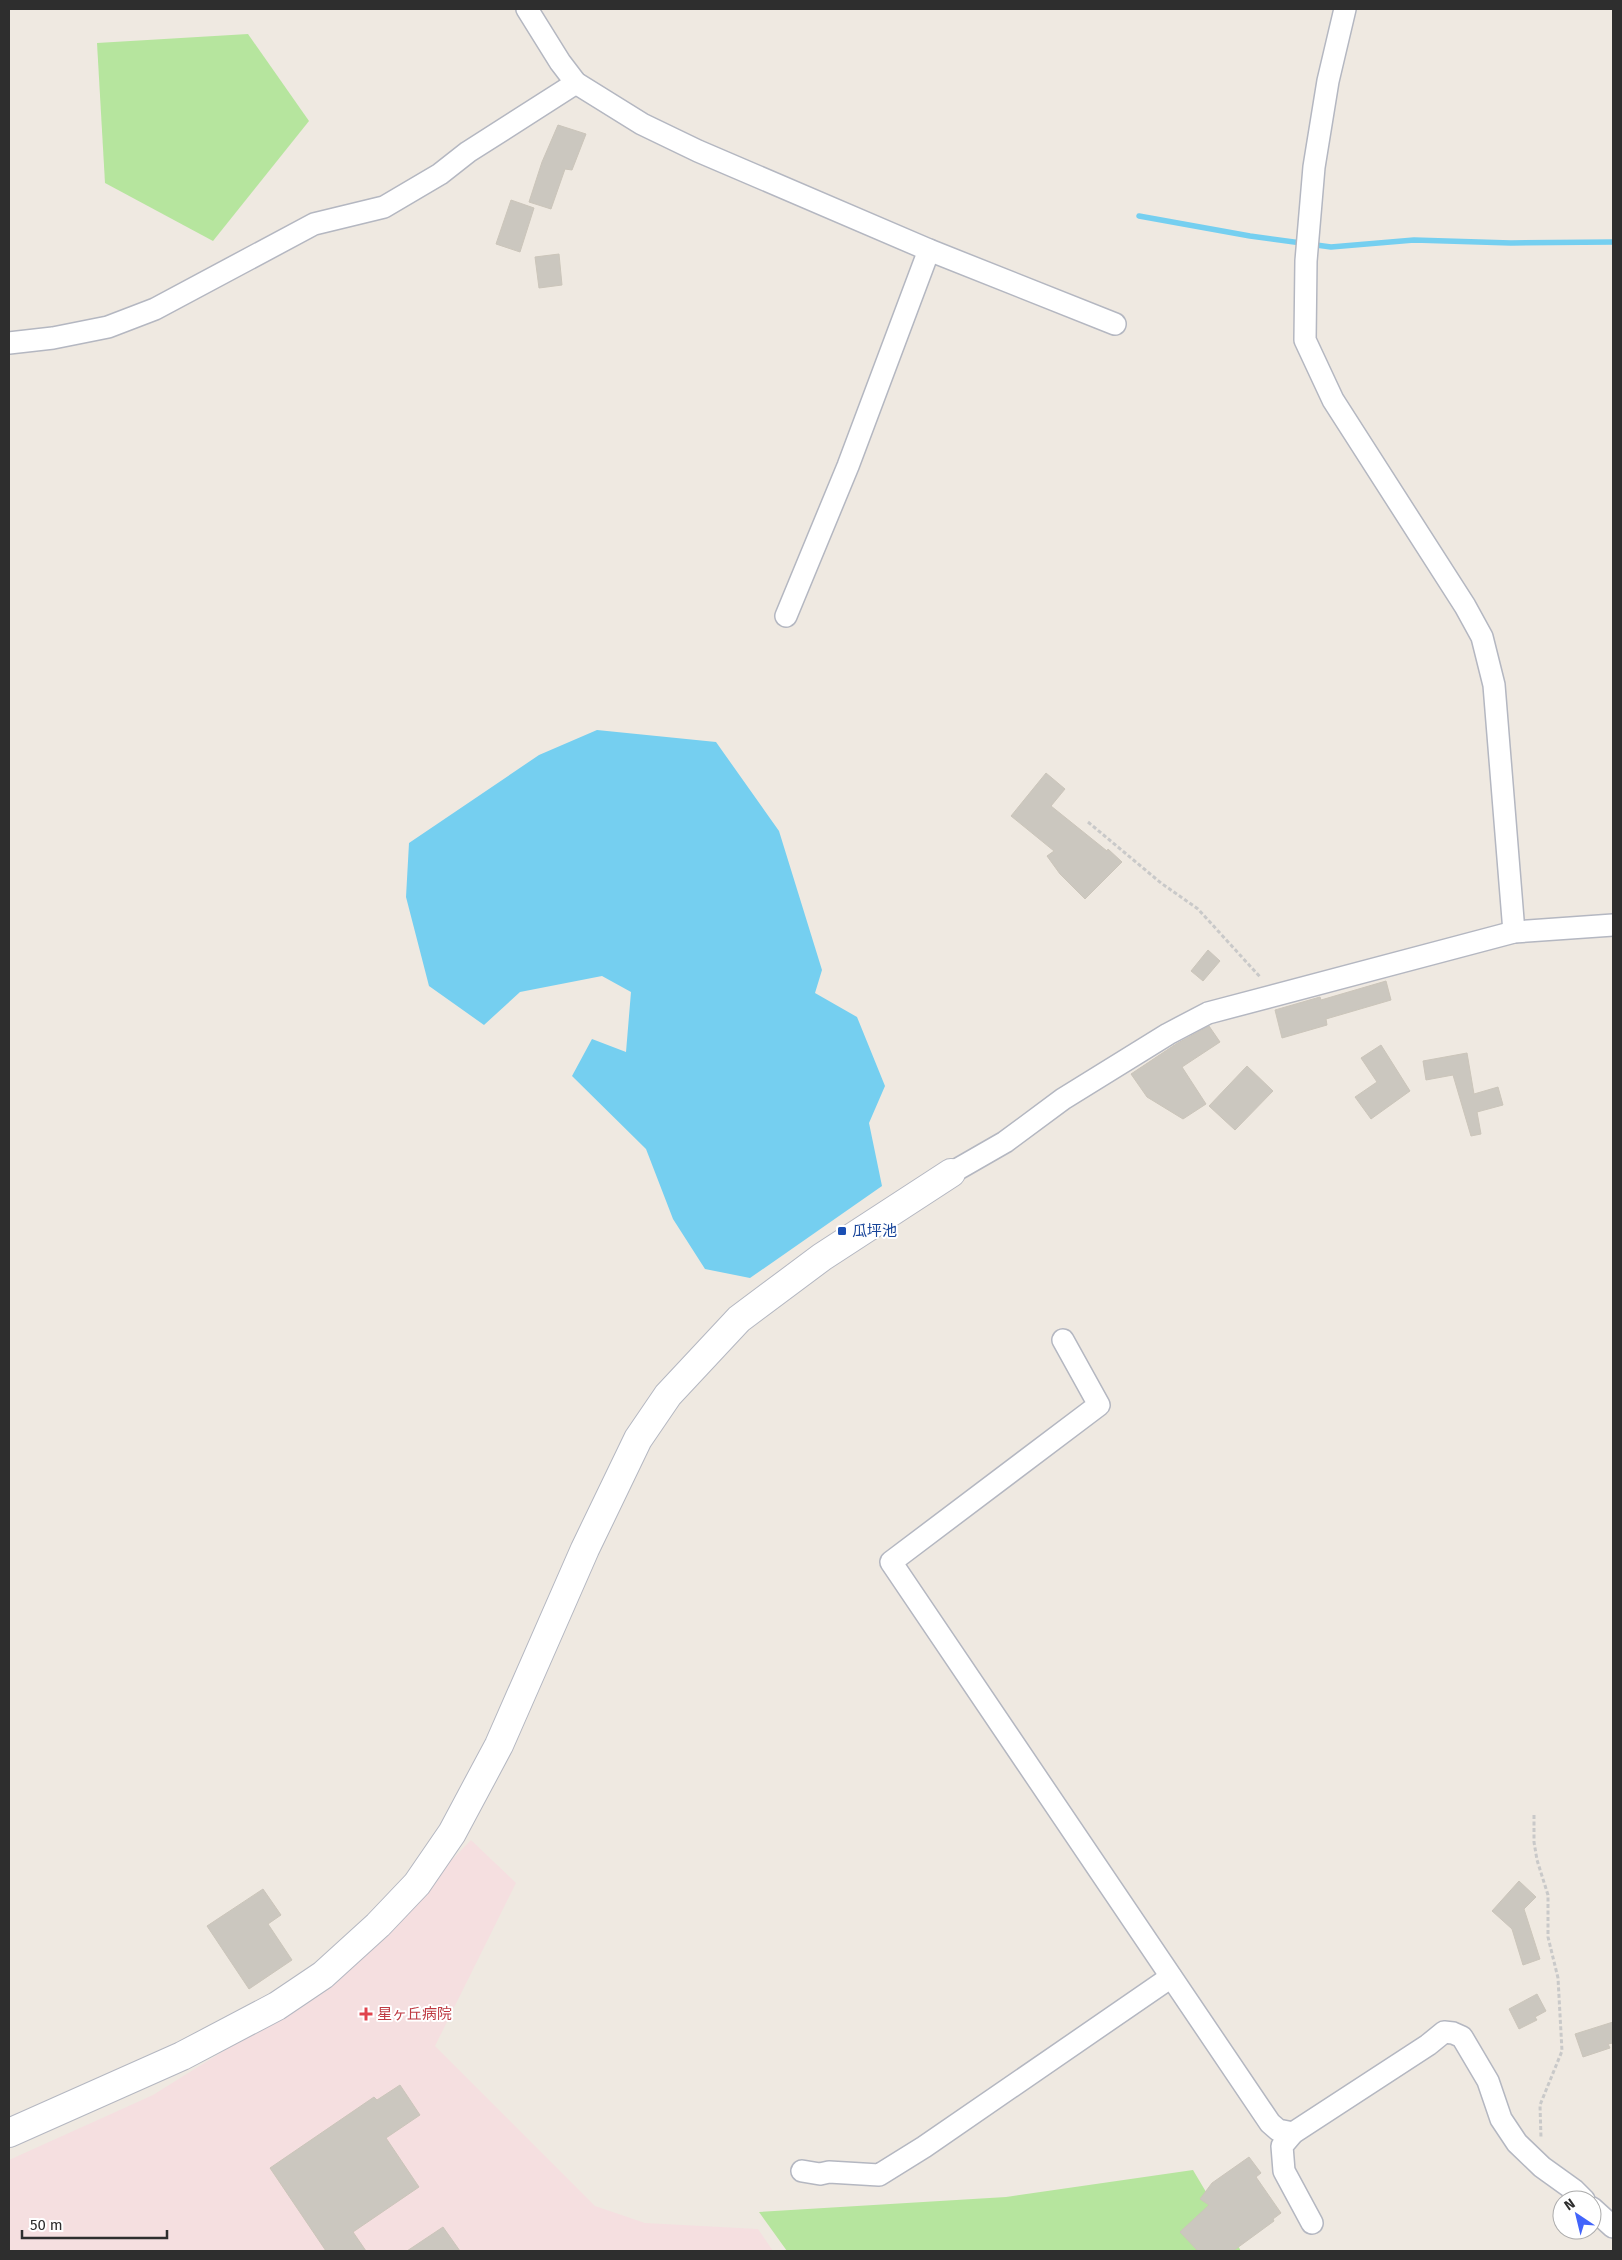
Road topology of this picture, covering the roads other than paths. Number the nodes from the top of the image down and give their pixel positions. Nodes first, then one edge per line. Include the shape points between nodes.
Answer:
1 (527, 9) edge
2 (1345, 9) edge
3 (576, 83) junction
4 (929, 250) junction
5 (1115, 324) dead end
6 (9, 343) edge
7 (786, 616) dead end
8 (1613, 925) edge
9 (1514, 932) junction
10 (951, 1173) joint
11 (1063, 1340) dead end
12 (1170, 1977) junction
13 (9, 2133) edge
14 (1293, 2133) junction
15 (802, 2171) dead end
16 (1574, 2190) edge
17 (1602, 2217) edge
18 (1312, 2223) dead end
19 (1613, 2227) edge

1 - 3 street
2 - 9 street via 1328,81 1314,167 1306,261 1305,340 1333,400 1482,637 1494,685
3 - 4 street via 642,124 698,151
3 - 6 street via 468,152 440,174 384,207 314,224 155,309 108,327
4 - 5 street
4 - 7 street via 848,466
8 - 9 street
9 - 10 street via 1208,1013 1063,1099 1005,1142
10 - 13 street via 822,1257 739,1319 668,1395 634,1447 577,1566 499,1744 452,1833 417,1884 378,1925 323,1974 277,2006 182,2056
11 - 12 street via 1100,1406 891,1562
12 - 14 street via 1270,2123 1278,2130
12 - 15 street via 879,2175
14 - 16 street via 1444,2032 1453,2032 1462,2037 1488,2081 1501,2119 1516,2143 1542,2168
14 - 18 street via 1282,2146 1282,2163
17 - 19 street

